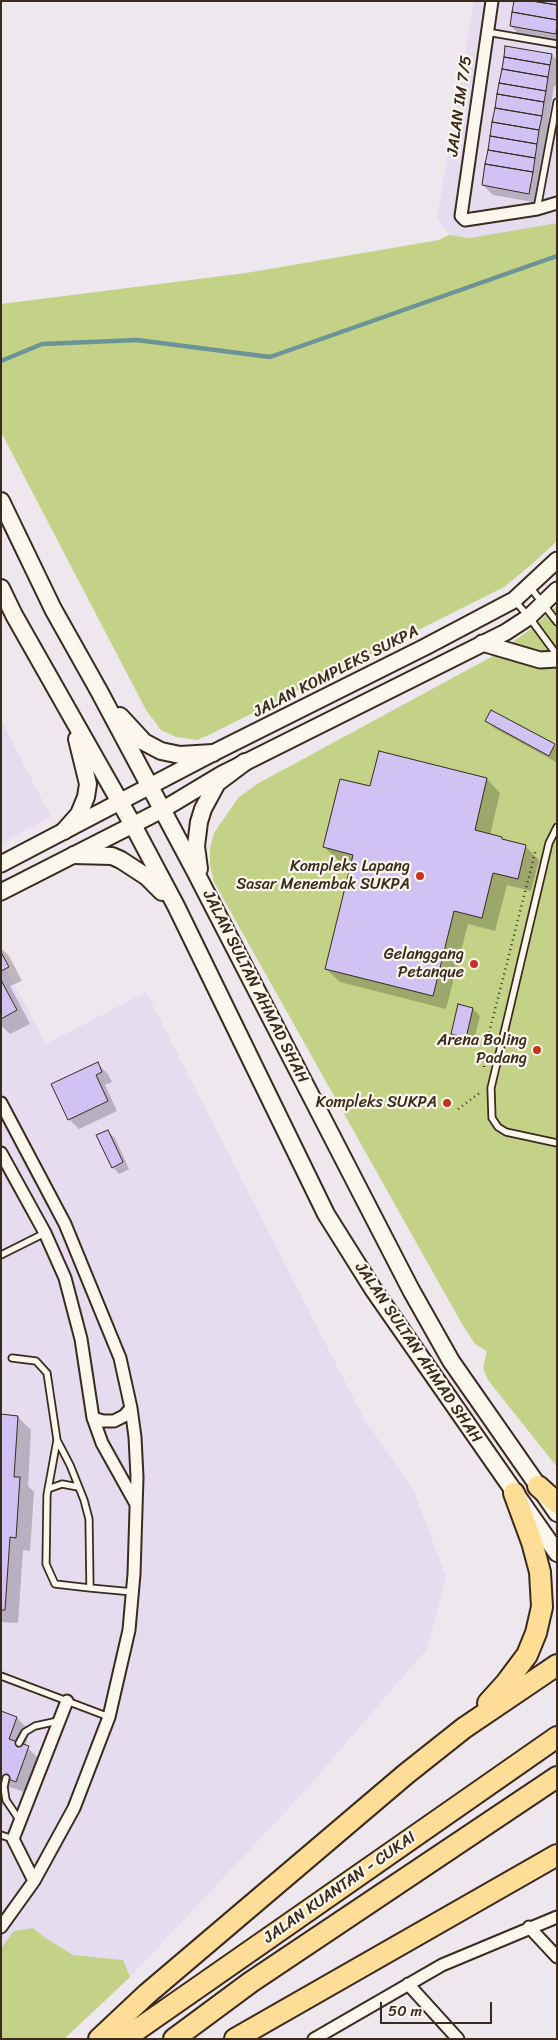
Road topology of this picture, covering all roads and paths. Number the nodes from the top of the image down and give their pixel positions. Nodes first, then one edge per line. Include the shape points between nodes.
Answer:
1 (492, 1) edge
2 (487, 32) junction
3 (557, 44) edge
4 (557, 102) edge
5 (557, 202) edge
6 (537, 209) junction
7 (1, 501) edge
8 (557, 560) edge
9 (530, 587) junction
10 (1, 588) edge
11 (557, 590) edge
12 (514, 600) junction
13 (543, 604) junction
14 (529, 617) junction
15 (557, 622) edge
16 (482, 644) junction
17 (557, 657) edge
18 (100, 691) junction
19 (70, 714) junction
20 (213, 753) junction
21 (245, 762) junction
22 (149, 786) junction
23 (120, 802) junction
24 (162, 810) junction
25 (133, 825) junction
26 (557, 827) edge
27 (64, 831) junction
28 (74, 855) junction
29 (1, 864) edge
30 (1, 892) edge
31 (208, 896) junction
32 (176, 906) junction
33 (484, 1089) dead end
34 (1, 1103) edge
35 (458, 1109) dead end
36 (557, 1143) edge
37 (1, 1153) edge
38 (45, 1233) junction
39 (1, 1255) edge
40 (12, 1358) dead end
41 (131, 1408) junction
42 (93, 1418) junction
43 (57, 1440) junction
44 (538, 1486) junction
45 (78, 1487) junction
46 (48, 1489) junction
47 (514, 1493) junction
48 (557, 1503) edge
49 (137, 1506) junction
50 (557, 1513) edge
51 (557, 1553) edge
52 (90, 1588) junction
53 (133, 1592) junction
54 (557, 1665) edge
55 (1, 1676) edge
56 (67, 1701) junction
57 (109, 1717) junction
58 (58, 1721) junction
59 (464, 1728) junction
60 (557, 1737) edge
61 (19, 1742) dead end
62 (557, 1777) edge
63 (6, 1778) dead end
64 (20, 1821) junction
65 (1, 1835) edge
66 (13, 1839) junction
67 (557, 1856) edge
68 (34, 1881) junction
69 (557, 1917) edge
70 (1, 1927) edge
71 (530, 1927) junction
72 (557, 1957) edge
73 (408, 1984) junction
74 (99, 2039) edge
75 (124, 2039) edge
76 (174, 2039) edge
77 (235, 2039) edge
78 (314, 2039) edge
79 (458, 2039) edge

1 - 2 street, JALAN IM 7/5
2 - 3 lane
2 - 6 street, JALAN IM 7/5 via 461,216 465,220
4 - 6 lane
5 - 6 street
7 - 18 main road, JALAN SULTAN AHMAD SHAH via 53,609
8 - 9 street, JALAN KOMPLEKS SUKPA
9 - 12 street, JALAN KOMPLEKS SUKPA
9 - 13 lane
10 - 19 main road, JALAN SULTAN AHMAD SHAH
11 - 13 street
12 - 14 lane
12 - 20 street, JALAN KOMPLEKS SUKPA
13 - 14 street
13 - 15 lane
14 - 16 street
14 - 17 lane
16 - 17 street via 540,660
16 - 21 street
18 - 20 main road via 137,735 151,746 171,754
18 - 22 main road, JALAN SULTAN AHMAD SHAH
19 - 23 main road, JALAN SULTAN AHMAD SHAH
19 - 27 main road via 88,784 79,814
20 - 22 street, JALAN KOMPLEKS SUKPA
21 - 24 street
21 - 31 main road via 217,784 199,822 198,866
22 - 23 street, JALAN KOMPLEKS SUKPA
22 - 24 main road, JALAN SULTAN AHMAD SHAH
23 - 25 main road, JALAN SULTAN AHMAD SHAH
23 - 27 street, JALAN KOMPLEKS SUKPA
24 - 25 street
24 - 31 main road, JALAN SULTAN AHMAD SHAH
25 - 28 street
25 - 32 main road, JALAN SULTAN AHMAD SHAH
26 - 36 lane via 548,843 491,1088 492,1118 498,1127 506,1132
27 - 29 street, JALAN KOMPLEKS SUKPA
28 - 30 street
28 - 32 main road via 112,856 121,860 147,877
31 - 44 main road, JALAN SULTAN AHMAD SHAH via 411,1290 451,1360
32 - 47 main road, JALAN SULTAN AHMAD SHAH via 330,1221
33 - 35 path
34 - 41 street via 65,1224 120,1358
37 - 38 street
38 - 39 lane
38 - 42 street via 65,1278 76,1314
40 - 43 lane via 36,1362 47,1373
41 - 42 street via 114,1421
41 - 49 street via 137,1458
42 - 49 street via 106,1451
43 - 45 lane
43 - 46 lane
44 - 48 highway
44 - 50 main road, JALAN SULTAN AHMAD SHAH
45 - 46 lane via 62,1484
45 - 52 lane via 89,1520
46 - 52 lane via 46,1564 55,1584
47 - 51 main road, JALAN SULTAN AHMAD SHAH
47 - 59 highway via 540,1572 542,1607 527,1655 506,1684
49 - 53 street
52 - 53 lane
53 - 57 street via 129,1630
54 - 59 highway
55 - 56 lane
56 - 57 lane
56 - 58 street
57 - 68 street via 74,1808
58 - 61 lane via 35,1726 25,1732
58 - 64 street
59 - 74 highway via 231,1923
60 - 75 highway, JALAN KUANTAN - CUKAI
62 - 76 highway, JALAN KUANTAN - CUKAI via 251,1982
63 - 64 lane via 6,1800
64 - 66 street
65 - 66 lane
66 - 68 street
67 - 77 highway
68 - 70 street
69 - 71 street
71 - 72 street
71 - 73 street via 442,1965
73 - 78 street
73 - 79 street

